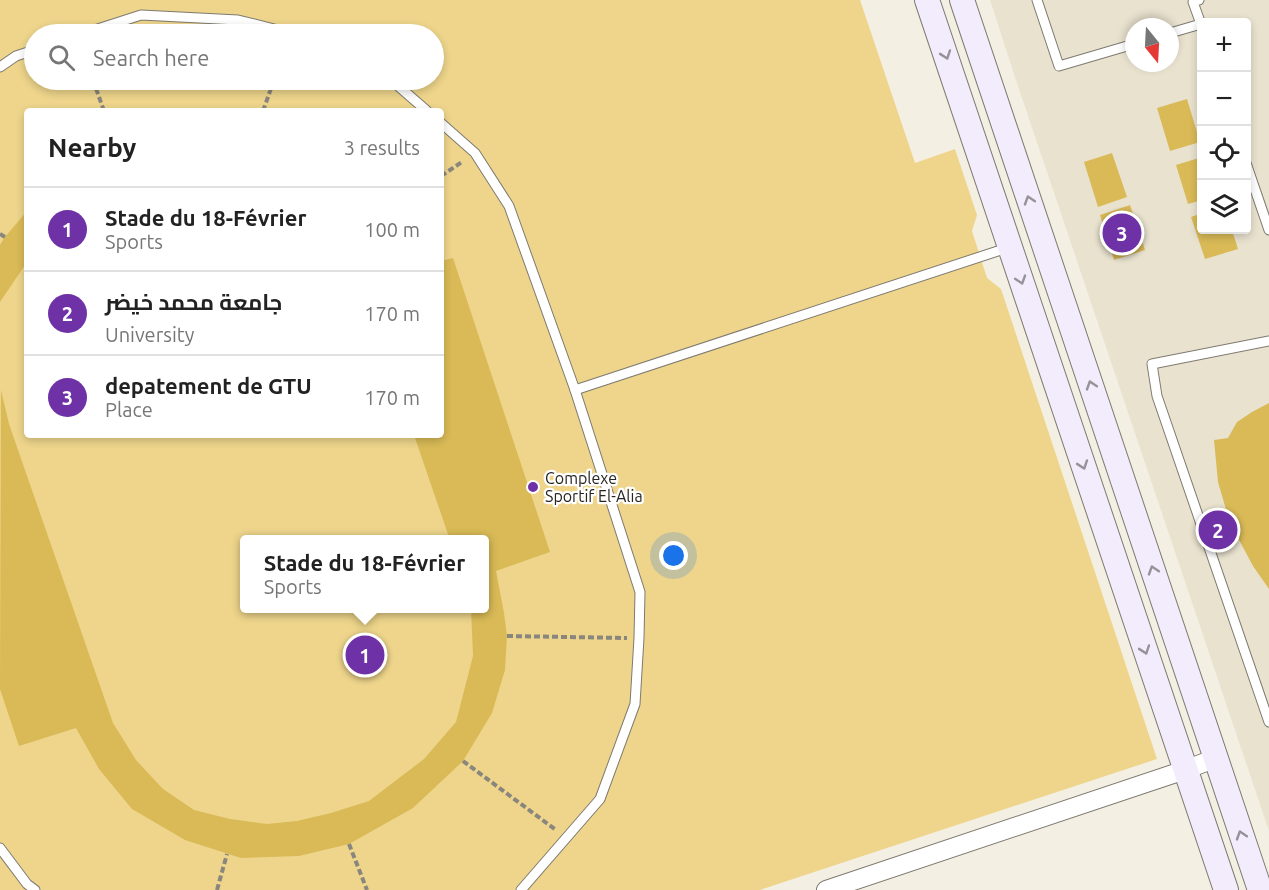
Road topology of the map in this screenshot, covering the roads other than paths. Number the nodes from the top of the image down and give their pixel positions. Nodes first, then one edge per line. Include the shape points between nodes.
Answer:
1 (927, 0) edge
2 (962, 0) edge
3 (1037, 0) edge
4 (1199, 0) edge
5 (1198, 18) edge
6 (113, 24) edge
7 (254, 24) edge
8 (1197, 27) edge
9 (1179, 31) edge
10 (1125, 47) edge
11 (24, 53) edge
12 (0, 67) edge
13 (403, 90) edge
14 (424, 108) edge
15 (444, 126) edge
16 (1251, 178) edge
17 (1269, 230) edge
18 (1010, 247) junction
19 (1269, 341) edge
20 (575, 390) junction
21 (1269, 688) edge
22 (1258, 691) junction
23 (1269, 722) edge
24 (1216, 758) junction
25 (1185, 770) junction
26 (0, 848) edge
27 (35, 890) edge
28 (521, 890) edge
29 (826, 890) edge
30 (1226, 890) edge
31 (1260, 890) edge

1 -> 18 main road
24 -> 2 main road
3 - 10 lane via 1059,66
4 - 5 lane via 1193,2
6 - 7 lane via 141,15
8 - 9 lane
11 - 12 lane
13 - 14 lane
15 - 20 lane via 476,153 509,206
16 - 17 lane
18 - 20 lane
18 -> 25 main road
19 - 22 lane via 1152,364 1157,396
20 - 28 lane via 640,592 635,704 600,800
21 - 22 lane
22 - 23 lane
24 - 25 street
31 -> 24 main road
25 - 29 street
25 - 30 main road
26 - 27 lane

